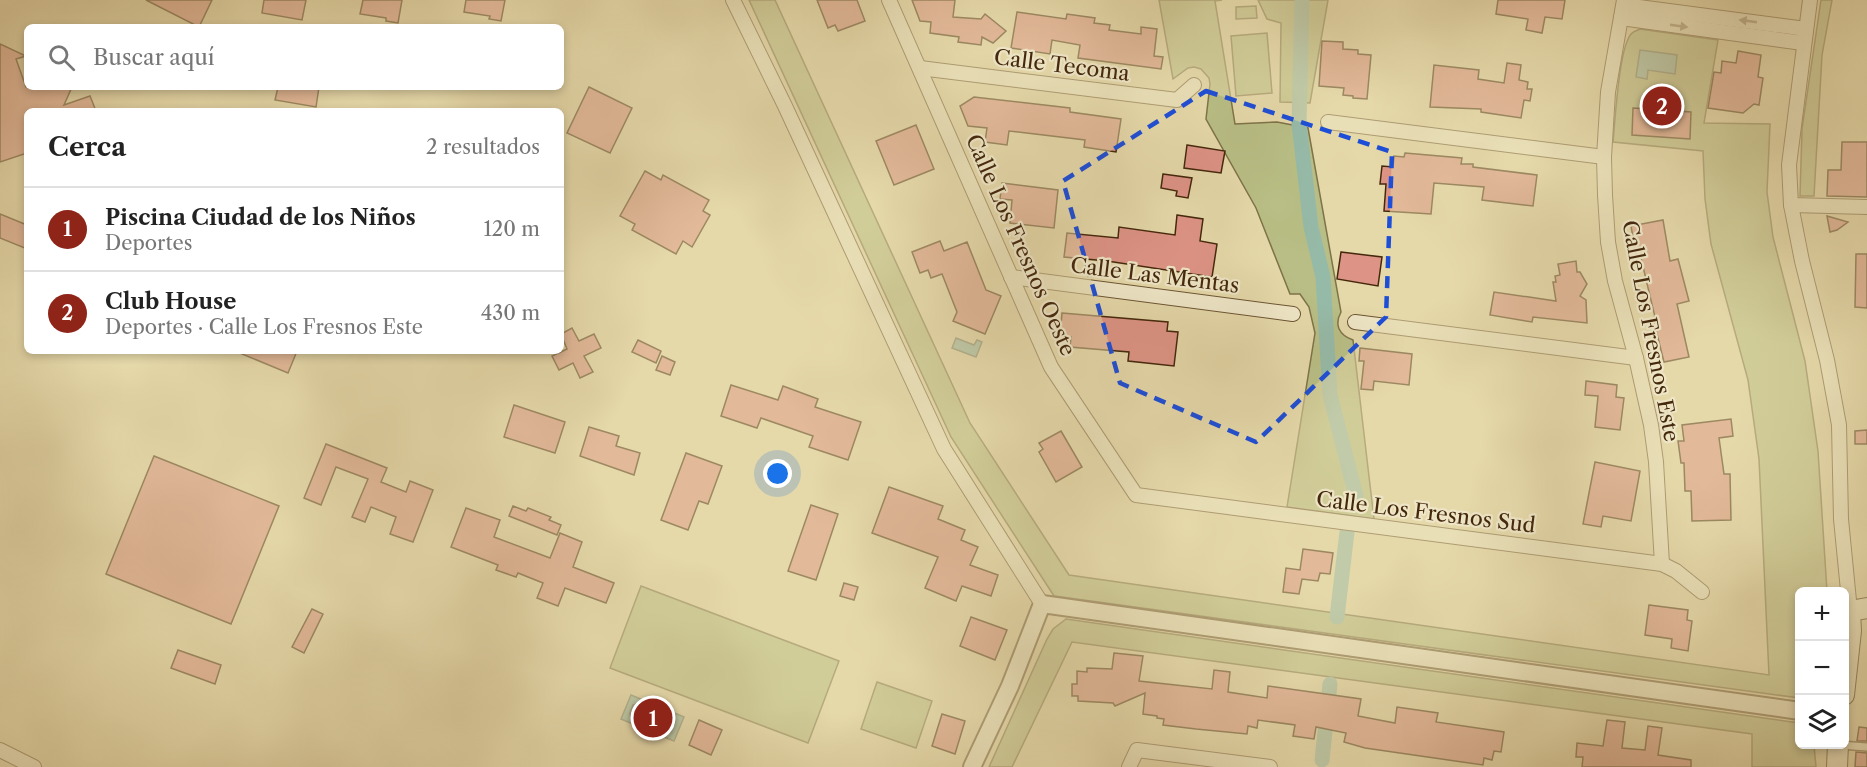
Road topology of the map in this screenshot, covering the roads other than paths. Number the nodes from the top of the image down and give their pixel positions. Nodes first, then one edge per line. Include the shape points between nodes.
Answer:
1 (733, 0) edge
2 (889, 0) edge
3 (1810, 0) edge
4 (1623, 8) edge
5 (1804, 36) junction
6 (920, 68) junction
7 (1194, 85) dead end
8 (1328, 122) dead end
9 (1604, 157) junction
10 (1791, 205) junction
11 (1867, 207) edge
12 (1011, 277) junction
13 (1293, 314) dead end
14 (1355, 322) dead end
15 (1636, 358) junction
16 (1136, 495) joint
17 (1662, 564) junction
18 (1702, 592) dead end
19 (1042, 604) junction
20 (1858, 610) edge
21 (1859, 630) edge
22 (1849, 676) edge
23 (1795, 710) edge
24 (1849, 746) edge
25 (1867, 747) edge
26 (1838, 749) edge
27 (0, 750) edge
28 (34, 767) edge
29 (972, 767) edge
30 (1129, 767) edge
31 (1270, 767) edge
32 (1837, 767) edge

1 - 19 street via 944,449
2 - 6 street, Calle Los Fresnos Oeste
3 - 5 street
4 - 5 street
4 - 9 street, Calle Los Fresnos Este via 1608,92
5 - 10 street via 1789,165
6 - 7 street, Calle Tecoma via 1177,100
6 - 12 street, Calle Los Fresnos Oeste
8 - 9 street
9 - 15 street, Calle Los Fresnos Este via 1608,242
10 - 11 street
10 - 20 street via 1839,425 1841,519
12 - 13 street, Calle Las Mentas
12 - 16 street, Calle Los Fresnos Oeste via 1052,367
14 - 15 street
15 - 17 street, Calle Los Fresnos Este via 1652,434
16 - 17 street, Calle Los Fresnos Sud
17 - 18 street, Calle Los Fresnos Sud
19 - 23 street
19 - 29 street
20 - 21 main road
21 - 22 main road
24 - 25 lane
26 - 32 main road
27 - 28 street
30 - 31 street via 1137,750

